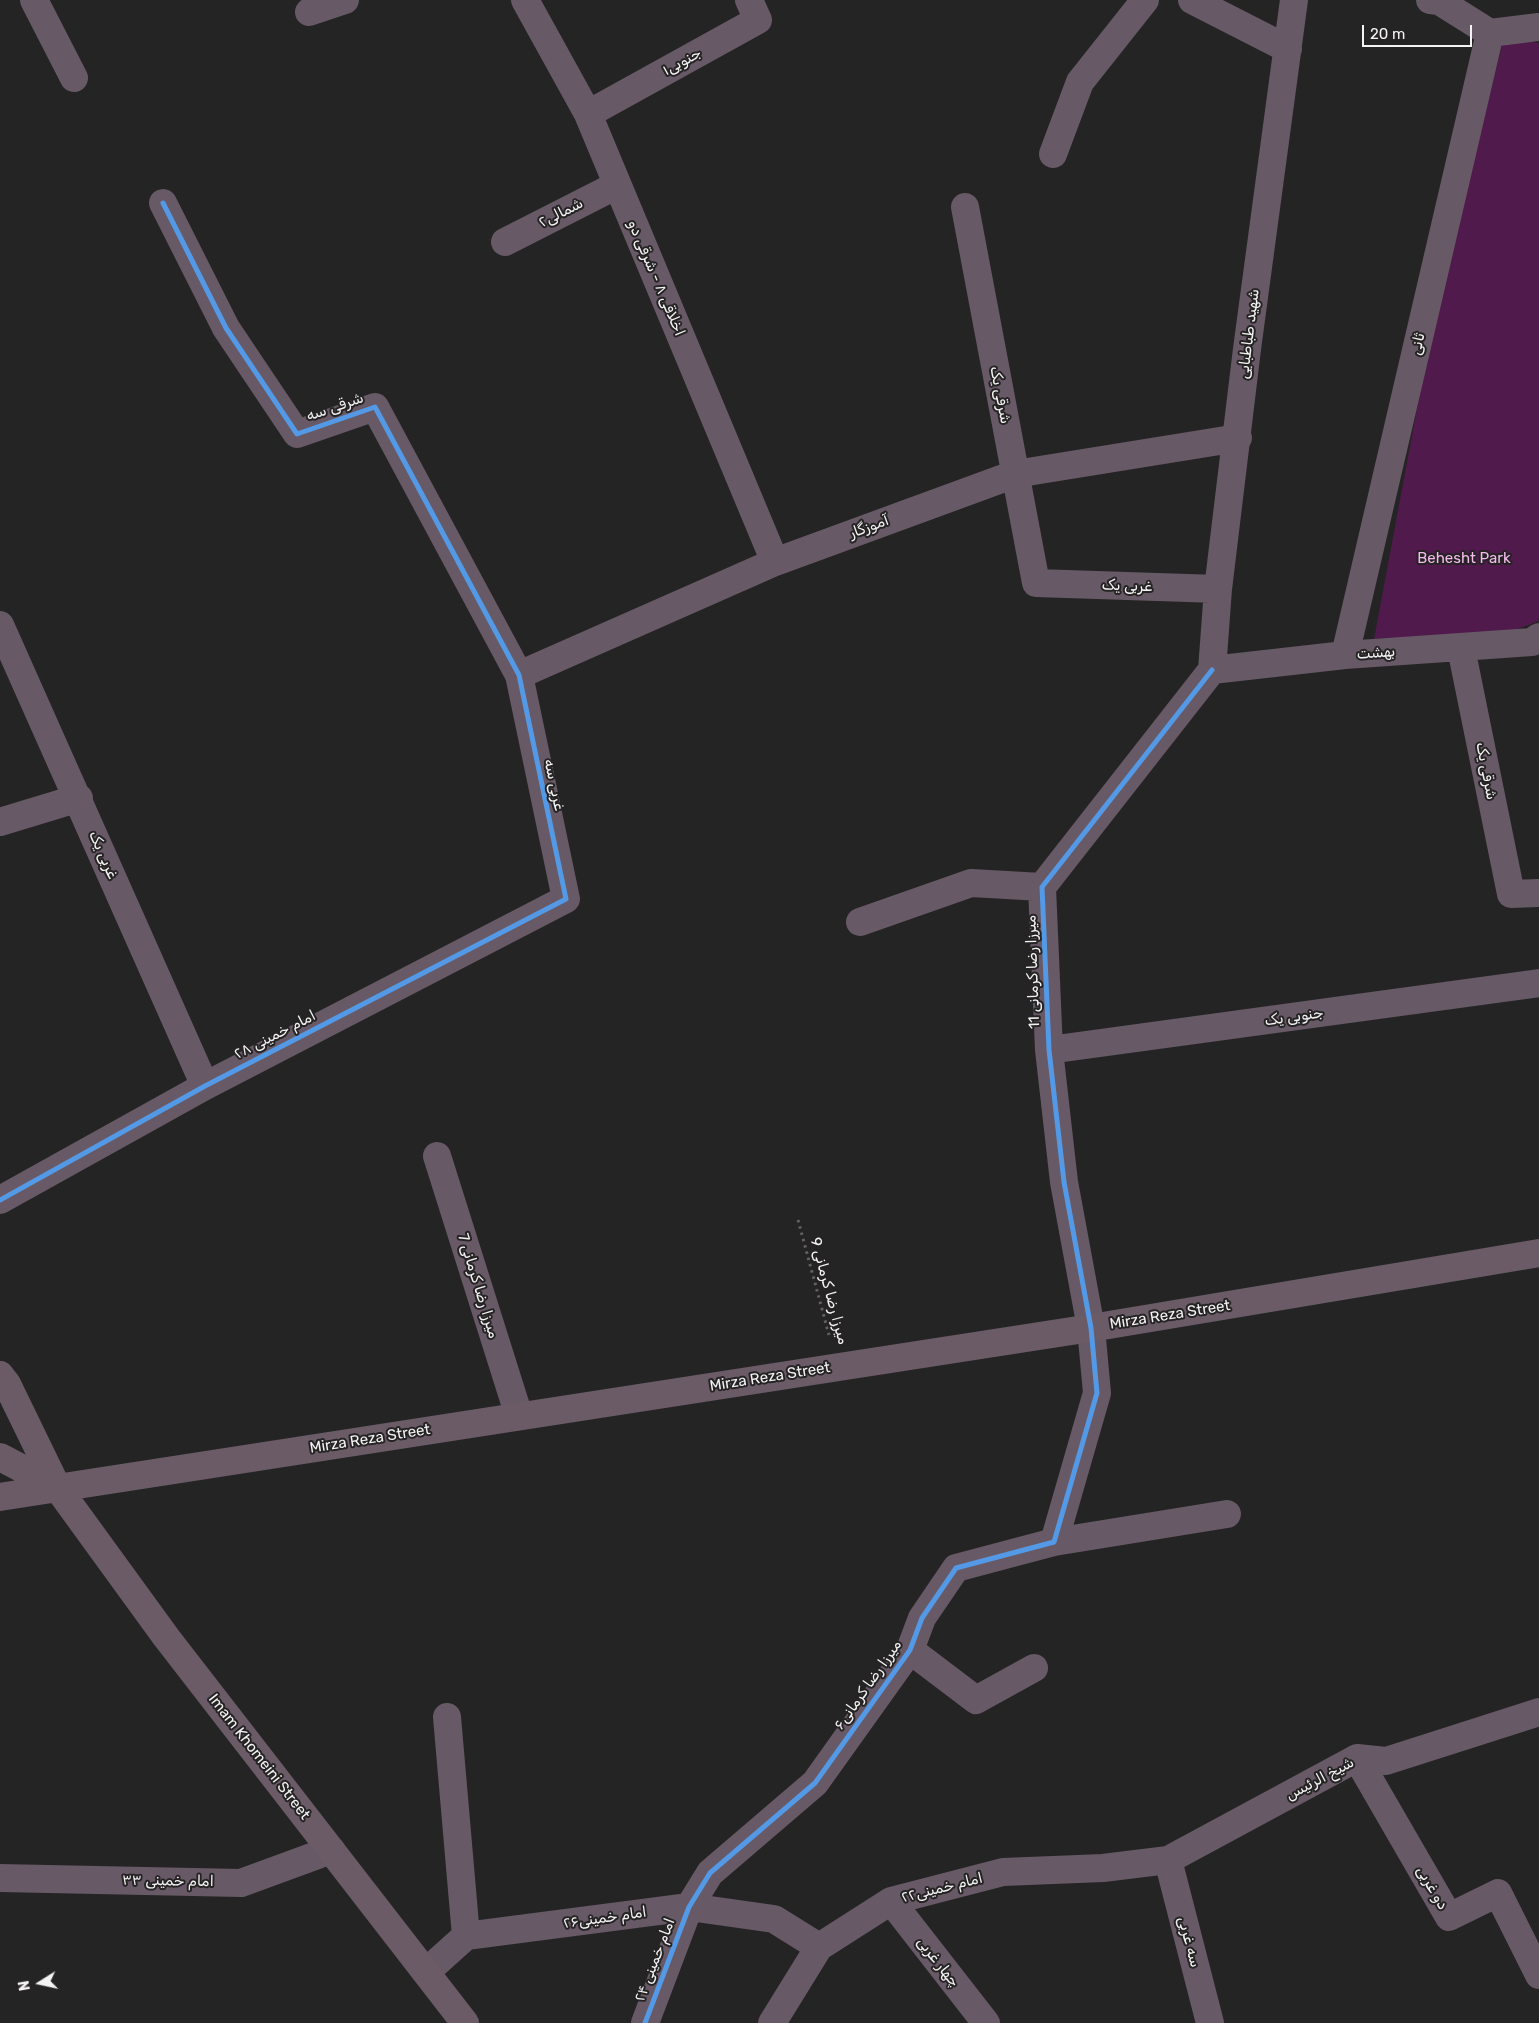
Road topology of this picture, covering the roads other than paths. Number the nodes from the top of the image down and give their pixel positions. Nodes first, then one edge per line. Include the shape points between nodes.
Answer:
1 (34, 0) edge
2 (345, 0) edge
3 (525, 0) edge
4 (749, 0) edge
5 (1145, 0) edge
6 (1192, 0) edge
7 (1294, 0) edge
8 (1436, 0) edge
9 (309, 12) dead end
10 (1539, 27) edge
11 (1490, 33) junction
12 (1288, 49) junction
13 (74, 78) dead end
14 (588, 114) junction
15 (1053, 154) dead end
16 (617, 184) junction
17 (162, 203) dead end
18 (965, 207) dead end
19 (505, 242) dead end
20 (1238, 438) junction
21 (1015, 474) junction
22 (774, 562) junction
23 (1036, 583) joint
24 (1218, 589) junction
25 (0, 624) edge
26 (1539, 637) edge
27 (1461, 648) junction
28 (1345, 655) junction
29 (1212, 670) junction
30 (519, 675) junction
31 (79, 798) junction
32 (0, 822) edge
33 (1042, 886) junction
34 (1539, 893) edge
35 (566, 899) joint
36 (860, 922) dead end
37 (1539, 983) edge
38 (1049, 1050) junction
39 (204, 1086) junction
40 (437, 1156) dead end
41 (0, 1200) edge
42 (1539, 1253) edge
43 (1091, 1328) junction
44 (0, 1375) edge
45 (519, 1416) junction
46 (0, 1457) edge
47 (57, 1487) junction
48 (0, 1497) edge
49 (1228, 1514) dead end
50 (1054, 1542) junction
51 (910, 1650) junction
52 (1034, 1668) dead end
53 (1539, 1712) edge
54 (447, 1717) dead end
55 (1357, 1758) junction
56 (330, 1850) junction
57 (1168, 1860) junction
58 (0, 1878) edge
59 (891, 1901) junction
60 (690, 1907) junction
61 (466, 1936) junction
62 (820, 1947) junction
63 (426, 1972) junction
64 (1539, 1975) edge
65 (465, 2023) edge
66 (645, 2023) edge
67 (772, 2023) edge
68 (986, 2023) edge
69 (1210, 2023) edge

1 - 13 street
2 - 9 street
3 - 14 street, اخلاقی ۸ - شرقی دو
4 - 14 street, جنوبی۱ via 758,20
5 - 15 street via 1080,82
6 - 12 street
7 - 12 street, شهید طباطبایی
8 - 11 street
10 - 11 street
11 - 28 street, ثانی
12 - 20 street, شهید طباطبایی
14 - 16 street, اخلاقی ۸ - شرقی دو
16 - 19 street, شمالی۲
16 - 22 street, اخلاقی ۸ - شرقی دو
17 - 30 street, شرقی سه via 226,328 297,434 375,407
18 - 21 street, شرقی یک
20 - 21 street, آموزگار
20 - 24 street, شهید طباطبایی
21 - 22 street, آموزگار
21 - 23 street, شرقی یک
22 - 30 street, آموزگار
23 - 24 street, غربی یک
24 - 29 street, شهید طباطبایی
25 - 31 street, غربی یک
26 - 27 street, بهشت via 1532,642
27 - 28 street, بهشت
27 - 34 street, شرقی یک via 1511,894
28 - 29 street, بهشت
29 - 33 street
30 - 35 street, غربی سه
31 - 32 street
31 - 39 street, غربی یک
33 - 36 street via 971,884
33 - 38 street, میرزا رضا کرمانی 11
35 - 39 street, امام خمینی ۲۸
37 - 38 street, جنوبی یک
38 - 43 street, میرزا رضا کرمانی 11 via 1064,1182
39 - 41 street, امام خمینی ۲۸
40 - 45 street, میرزا رضا کرمانی 7
42 - 43 main road, Mirza Reza Street
43 - 45 main road, Mirza Reza Street
43 - 50 street via 1097,1393
44 - 47 main road, Imam Khomeini Street
45 - 47 main road, Mirza Reza Street
46 - 47 main road, Imam Khomeini Street
47 - 48 main road, Mirza Reza Street
47 - 56 main road, Imam Khomeini Street via 166,1637
49 - 50 street, میرزا رضا کرمانی۶
50 - 51 street, میرزا رضا کرمانی۶ via 956,1568 922,1618
51 - 52 street via 976,1700
51 - 60 street, میرزا رضا کرمانی۶ via 815,1783 710,1873
53 - 55 street, شیخ الرئیس via 1386,1761
54 - 61 street
55 - 57 street, شیخ الرئیس
55 - 64 street, دو غربی via 1449,1917 1498,1893
56 - 58 street, امام خمینی ۳۳ via 241,1883
56 - 63 main road, Imam Khomeini Street
57 - 59 street, امام خمینی۲۲ via 1103,1868 1002,1872
57 - 69 street, سه غربی
59 - 62 street, امام خمینی۲۲
59 - 68 street, چهار غربی
60 - 61 street, امام خمینی۲۶
60 - 62 street, امام خمینی۲۶ via 774,1919
60 - 66 street, امام خمینی ۲۴
61 - 63 street
62 - 67 street, امام خمینی۲۲
63 - 65 main road, Imam Khomeini Street

